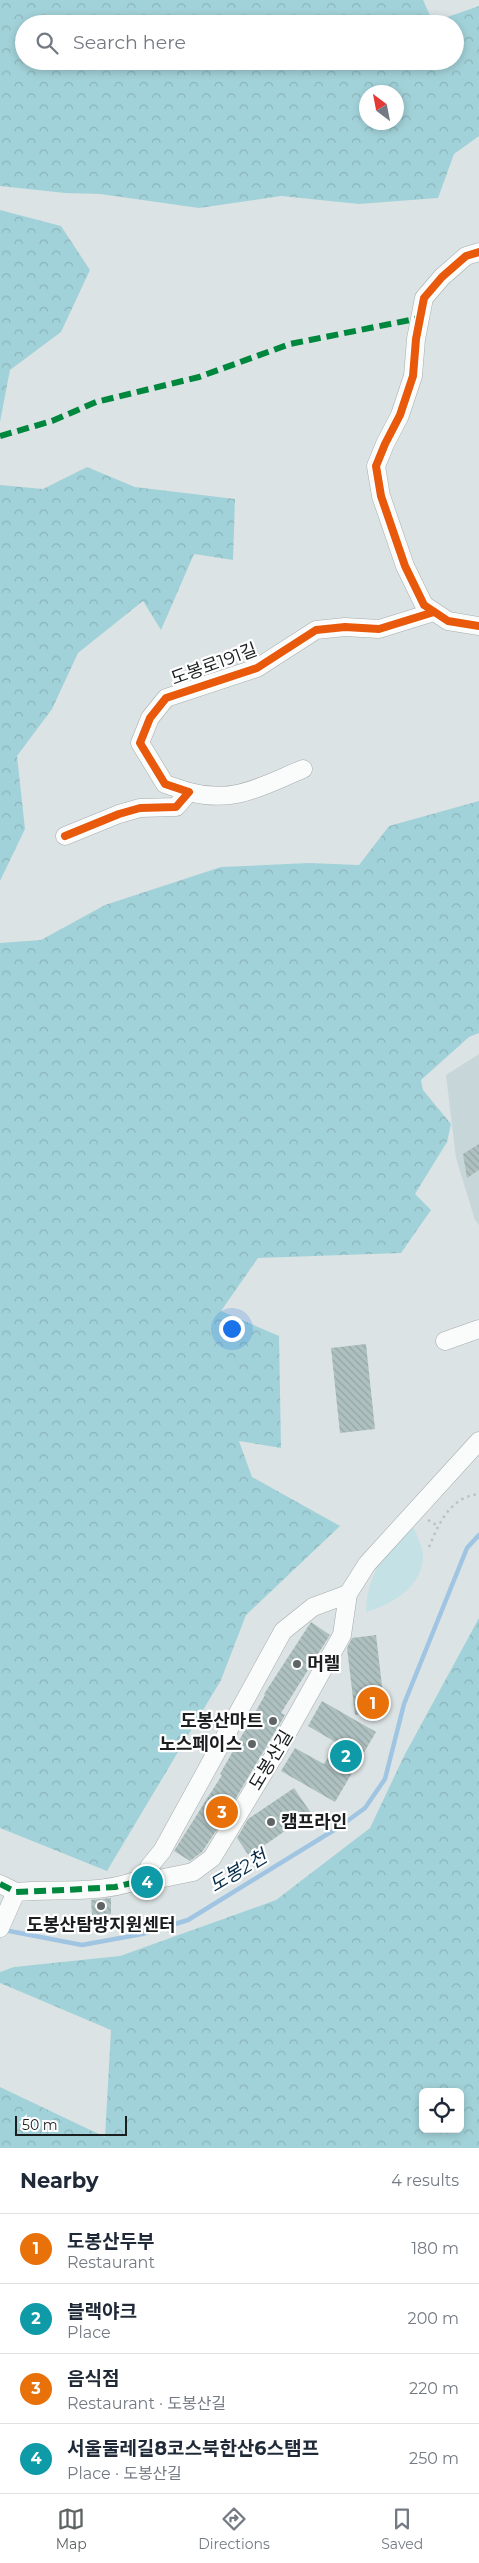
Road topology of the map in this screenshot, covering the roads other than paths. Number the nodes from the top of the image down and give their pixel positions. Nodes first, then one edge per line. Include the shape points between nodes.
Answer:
1 (479, 252) edge
2 (434, 612) junction
3 (479, 626) edge
4 (303, 769) dead end
5 (189, 792) junction
6 (64, 836) dead end
7 (479, 1329) edge
8 (445, 1341) dead end
9 (479, 1441) edge
10 (348, 1594) junction
11 (147, 1876) junction
12 (0, 1884) edge
13 (16, 1892) junction
14 (0, 1928) edge

1 - 2 street via 466,256 424,298 416,339 414,376 376,466 381,496 404,566 424,605
2 - 3 street via 448,620
2 - 5 street, 도봉로191길 via 379,629 345,627 316,630 256,668 166,698 150,718 140,743 165,784
4 - 5 street via 242,795 209,798
5 - 6 street via 176,808 140,808
7 - 8 street
9 - 10 street, 도봉산길 via 367,1564
10 - 11 street via 313,1607 283,1631 162,1851 149,1867
10 - 11 street, 도봉산길 via 342,1635 212,1858 193,1872 154,1880
11 - 13 street, 도봉산길 via 115,1887
12 - 13 street
13 - 14 street

